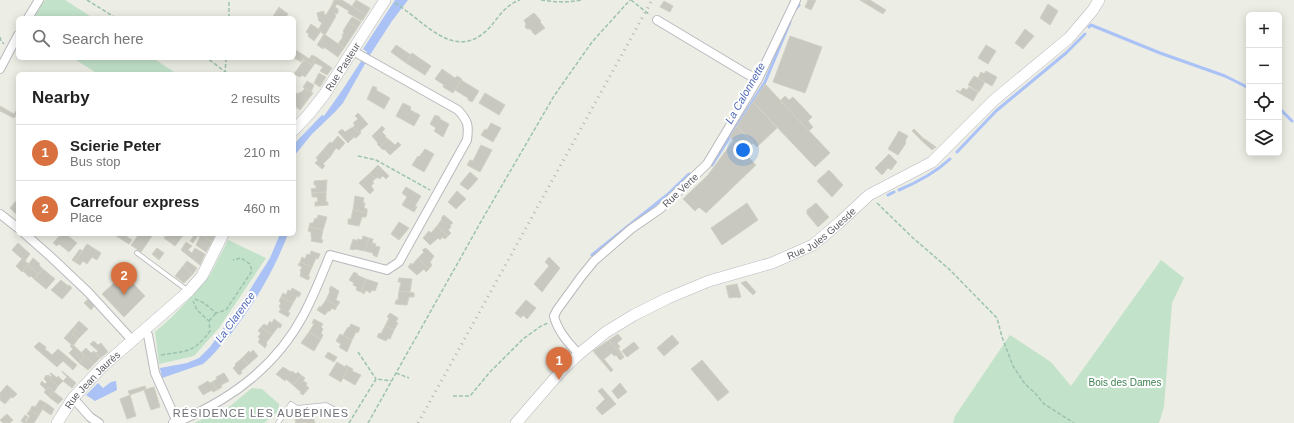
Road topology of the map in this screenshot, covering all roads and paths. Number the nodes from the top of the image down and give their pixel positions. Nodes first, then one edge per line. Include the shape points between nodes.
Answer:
1 (39, 0) edge
2 (87, 0) edge
3 (229, 0) edge
4 (389, 0) edge
5 (520, 0) edge
6 (541, 0) edge
7 (581, 0) edge
8 (630, 0) edge
9 (796, 0) edge
10 (1099, 0) edge
11 (650, 15) dead end
12 (29, 16) edge
13 (113, 16) edge
14 (229, 16) edge
15 (657, 20) dead end
16 (16, 39) edge
17 (357, 54) junction
18 (210, 60) edge
19 (226, 60) edge
20 (0, 69) edge
21 (225, 72) edge
22 (226, 72) edge
23 (758, 79) junction
24 (296, 128) edge
25 (358, 156) dead end
26 (870, 195) junction
27 (436, 197) junction
28 (0, 214) edge
29 (16, 226) edge
30 (27, 236) edge
31 (223, 236) edge
32 (137, 253) dead end
33 (233, 260) dead end
34 (189, 291) junction
35 (216, 313) junction
36 (555, 320) junction
37 (209, 321) junction
38 (143, 330) junction
39 (132, 340) junction
40 (358, 352) dead end
41 (579, 354) junction
42 (152, 356) junction
43 (396, 373) junction
44 (410, 378) dead end
45 (376, 379) junction
46 (392, 381) junction
47 (453, 396) dead end
48 (73, 398) junction
49 (341, 412) dead end
50 (175, 422) edge
51 (57, 423) edge
52 (99, 423) edge
53 (278, 423) edge
54 (349, 423) edge
55 (368, 423) edge
56 (516, 423) edge
57 (1074, 423) edge

1 - 12 street
2 - 13 path
3 - 14 path
4 - 5 path via 447,40 461,43 474,40 484,33 508,6
4 - 17 street, Rue Pasteur
6 - 7 path
8 - 11 path
8 - 43 path via 592,42 554,96
9 - 23 street, Rue Verte
10 - 26 street, Rue Jules Guesde via 1069,38 994,100 932,162
15 - 23 street
16 - 20 street
17 - 24 street, Rue Pasteur
17 - 27 street via 458,110 466,118 469,128 467,140
18 - 21 path
19 - 22 path
23 - 36 street, Rue Verte via 707,164 660,209 631,229 594,261 560,306 554,316
25 - 27 path via 376,160
26 - 41 street, Rue Jules Guesde via 813,245 772,263 709,281 668,298 606,332
26 - 57 path via 998,318 1013,366 1025,384 1044,404
27 - 50 street via 399,262 387,270 330,255 304,314 274,358 260,373 223,400
28 - 29 street
30 - 39 street via 88,292
31 - 34 street via 202,276
32 - 34 lane
33 - 35 path via 241,258 250,264 252,271 226,310
34 - 38 street
35 - 37 path
35 - 37 path via 191,297 197,310
36 - 41 street
36 - 47 path via 523,338 470,396
37 - 42 path via 210,331 202,342 189,351
38 - 39 street
38 - 42 street via 148,335
39 - 48 street, Rue Jean Jaurès
40 - 45 path
41 - 56 street, Rue Jules Guesde via 554,378
42 - 50 street via 155,373
43 - 44 path
43 - 46 path
45 - 46 path
45 - 54 path
46 - 55 path
48 - 51 street, Rue Jean Jaurès
48 - 52 street
49 - 53 lane via 326,405 297,408 291,404

